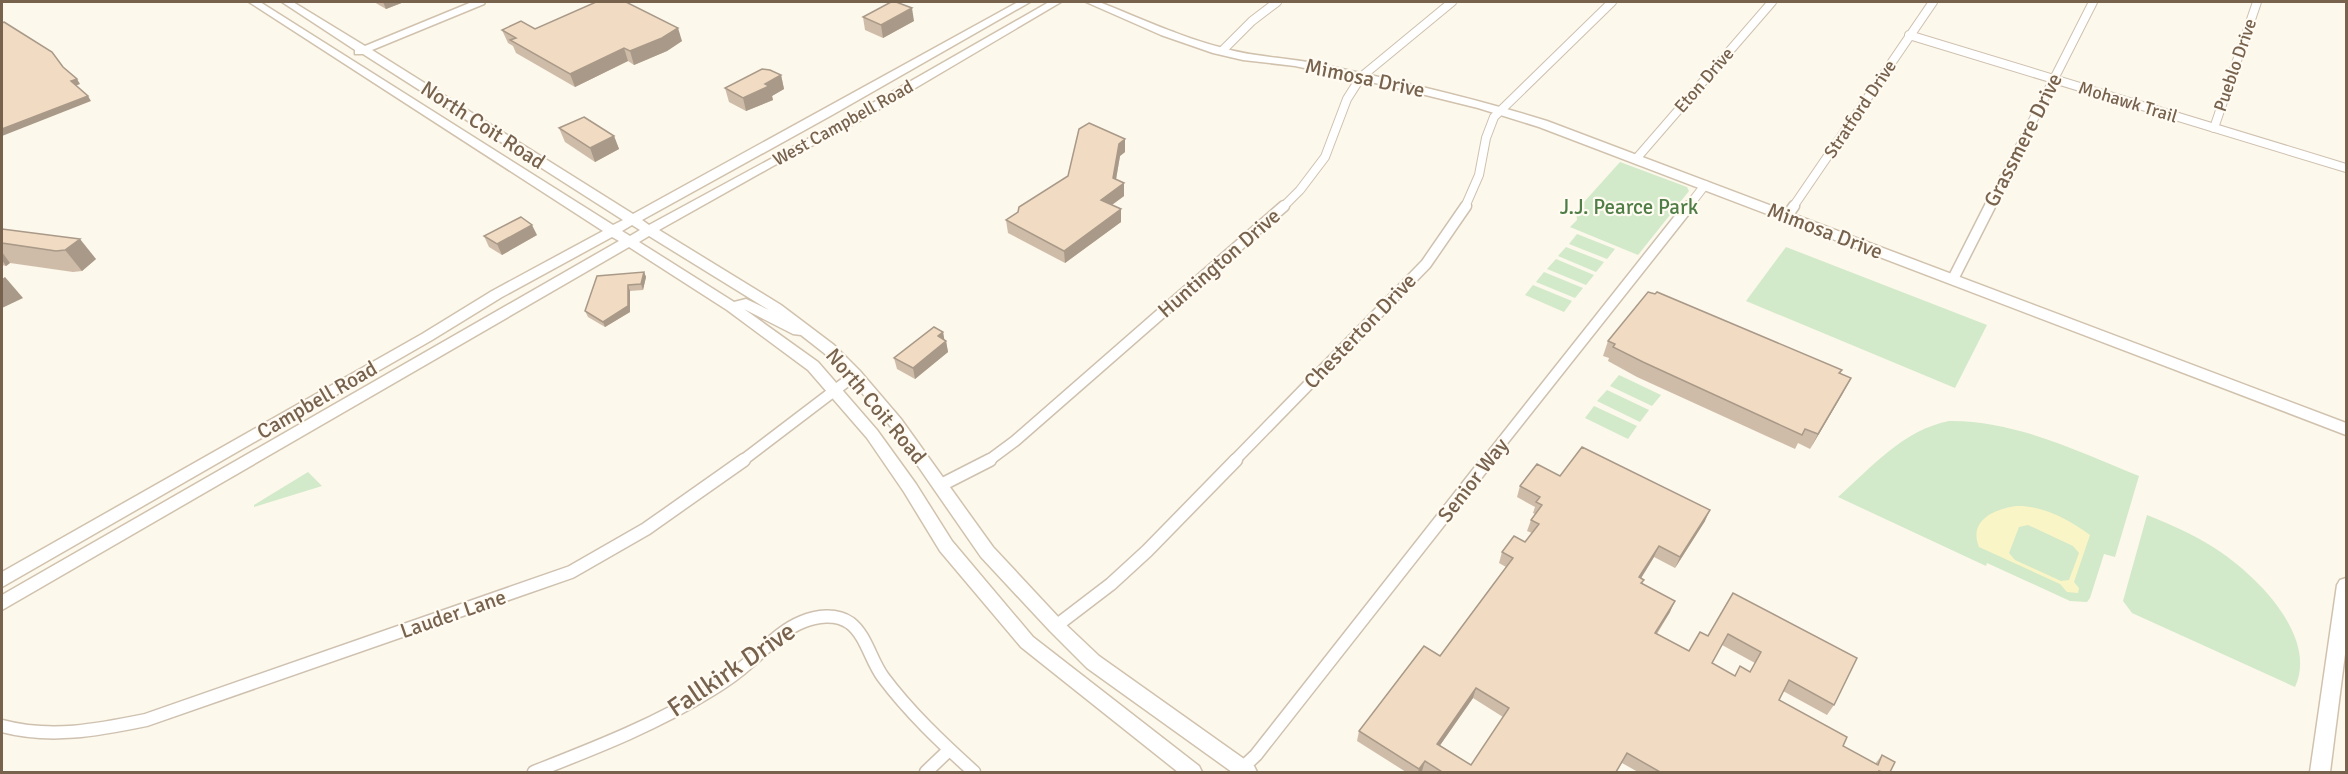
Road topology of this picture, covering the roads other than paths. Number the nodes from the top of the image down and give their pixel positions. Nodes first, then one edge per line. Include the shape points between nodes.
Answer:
1 (254, 2) edge
2 (286, 2) edge
3 (462, 2) edge
4 (480, 2) edge
5 (1025, 2) edge
6 (1039, 2) edge
7 (1056, 2) edge
8 (1092, 2) edge
9 (1113, 2) edge
10 (1277, 2) edge
11 (1452, 2) edge
12 (1612, 2) edge
13 (1772, 2) edge
14 (1933, 2) edge
15 (2093, 2) edge
16 (2257, 2) edge
17 (1158, 24) junction
18 (1013, 27) junction
19 (1909, 35) junction
20 (362, 47) junction
21 (1227, 47) junction
22 (341, 56) junction
23 (1361, 76) junction
24 (2054, 79) junction
25 (868, 91) junction
26 (895, 96) junction
27 (883, 102) junction
28 (1499, 110) junction
29 (2214, 128) junction
30 (501, 138) junction
31 (483, 148) junction
32 (1636, 159) junction
33 (2346, 168) edge
34 (1705, 185) junction
35 (1787, 216) junction
36 (632, 219) junction
37 (650, 230) junction
38 (611, 231) junction
39 (629, 242) junction
40 (1953, 279) junction
41 (732, 307) junction
42 (810, 333) junction
43 (855, 375) junction
44 (835, 390) junction
45 (332, 392) junction
46 (314, 402) junction
47 (338, 409) junction
48 (2346, 429) edge
49 (941, 485) junction
50 (2, 580) edge
51 (2346, 585) edge
52 (2, 603) edge
53 (1056, 626) junction
54 (2, 726) edge
55 (949, 750) junction
56 (1242, 771) edge
57 (534, 772) edge
58 (926, 772) edge
59 (974, 772) edge
60 (1192, 772) edge
61 (2320, 772) edge

1 - 22 main road, North Coit Road
2 - 20 main road, North Coit Road
3 - 20 main road
4 - 20 main road
5 - 25 main road, West Campbell Road
6 - 18 main road via 1019,14
7 - 18 main road, West Campbell Road
8 - 17 main road, Mimosa Drive
9 - 17 main road, Mimosa Drive
10 - 21 street
11 - 23 street, Huntington Drive
12 - 28 street, Chesterton Drive
13 - 32 street, Eton Drive
14 - 19 street, Stratford Drive
15 - 24 street, Grassmere Drive
16 - 29 street, Pueblo Drive
17 - 21 main road, Mimosa Drive
18 - 26 main road, West Campbell Road
19 - 24 street, Mohawk Trail
19 - 35 street, Stratford Drive
20 - 22 main road
20 - 30 main road, North Coit Road
21 - 23 main road, Mimosa Drive via 1273,63 1295,63
22 - 31 main road, North Coit Road
23 - 28 main road, Mimosa Drive
23 - 49 street, Huntington Drive via 1347,99 1325,157 1280,210 1015,441 986,463
24 - 29 street, Mohawk Trail
24 - 40 street, Grassmere Drive
25 - 26 main road
25 - 27 main road
25 - 36 main road, West Campbell Road
26 - 27 main road, West Campbell Road
27 - 37 main road, West Campbell Road
28 - 32 main road, Mimosa Drive
28 - 53 street, Chesterton Drive via 1486,132 1472,195 1449,235 1426,264 1147,551
29 - 33 street, Mohawk Trail
30 - 31 main road
30 - 36 main road, North Coit Road
31 - 38 main road, North Coit Road
32 - 34 main road, Mimosa Drive
34 - 35 main road, Mimosa Drive
34 - 56 street, Senior Way
35 - 40 main road, Mimosa Drive
36 - 37 main road, North Coit Road
36 - 38 main road, Campbell Road
37 - 39 main road, West Campbell Road
37 - 42 main road, North Coit Road
38 - 39 main road, North Coit Road
38 - 45 main road, Campbell Road
39 - 41 main road, North Coit Road
39 - 47 main road, Campbell Road
40 - 48 main road, Mimosa Drive
41 - 42 main road via 746,304 792,330
41 - 44 main road, North Coit Road via 804,359
42 - 43 main road, North Coit Road
43 - 44 street, Lauder Lane
43 - 49 main road, North Coit Road
44 - 54 street, Lauder Lane via 662,519 571,572 146,720 98,730 42,734
44 - 60 main road, North Coit Road via 872,434 946,546 1027,642
45 - 46 main road, Campbell Road
45 - 47 main road
46 - 47 main road
46 - 50 main road, Campbell Road
47 - 52 main road, Campbell Road
49 - 53 main road, North Coit Road via 987,552
51 - 61 main road
53 - 56 main road, North Coit Road via 1094,662
55 - 57 street, Fallkirk Drive via 874,664 858,630 832,617 800,622 743,668 686,705
55 - 58 street
55 - 59 street, Fallkirk Drive

